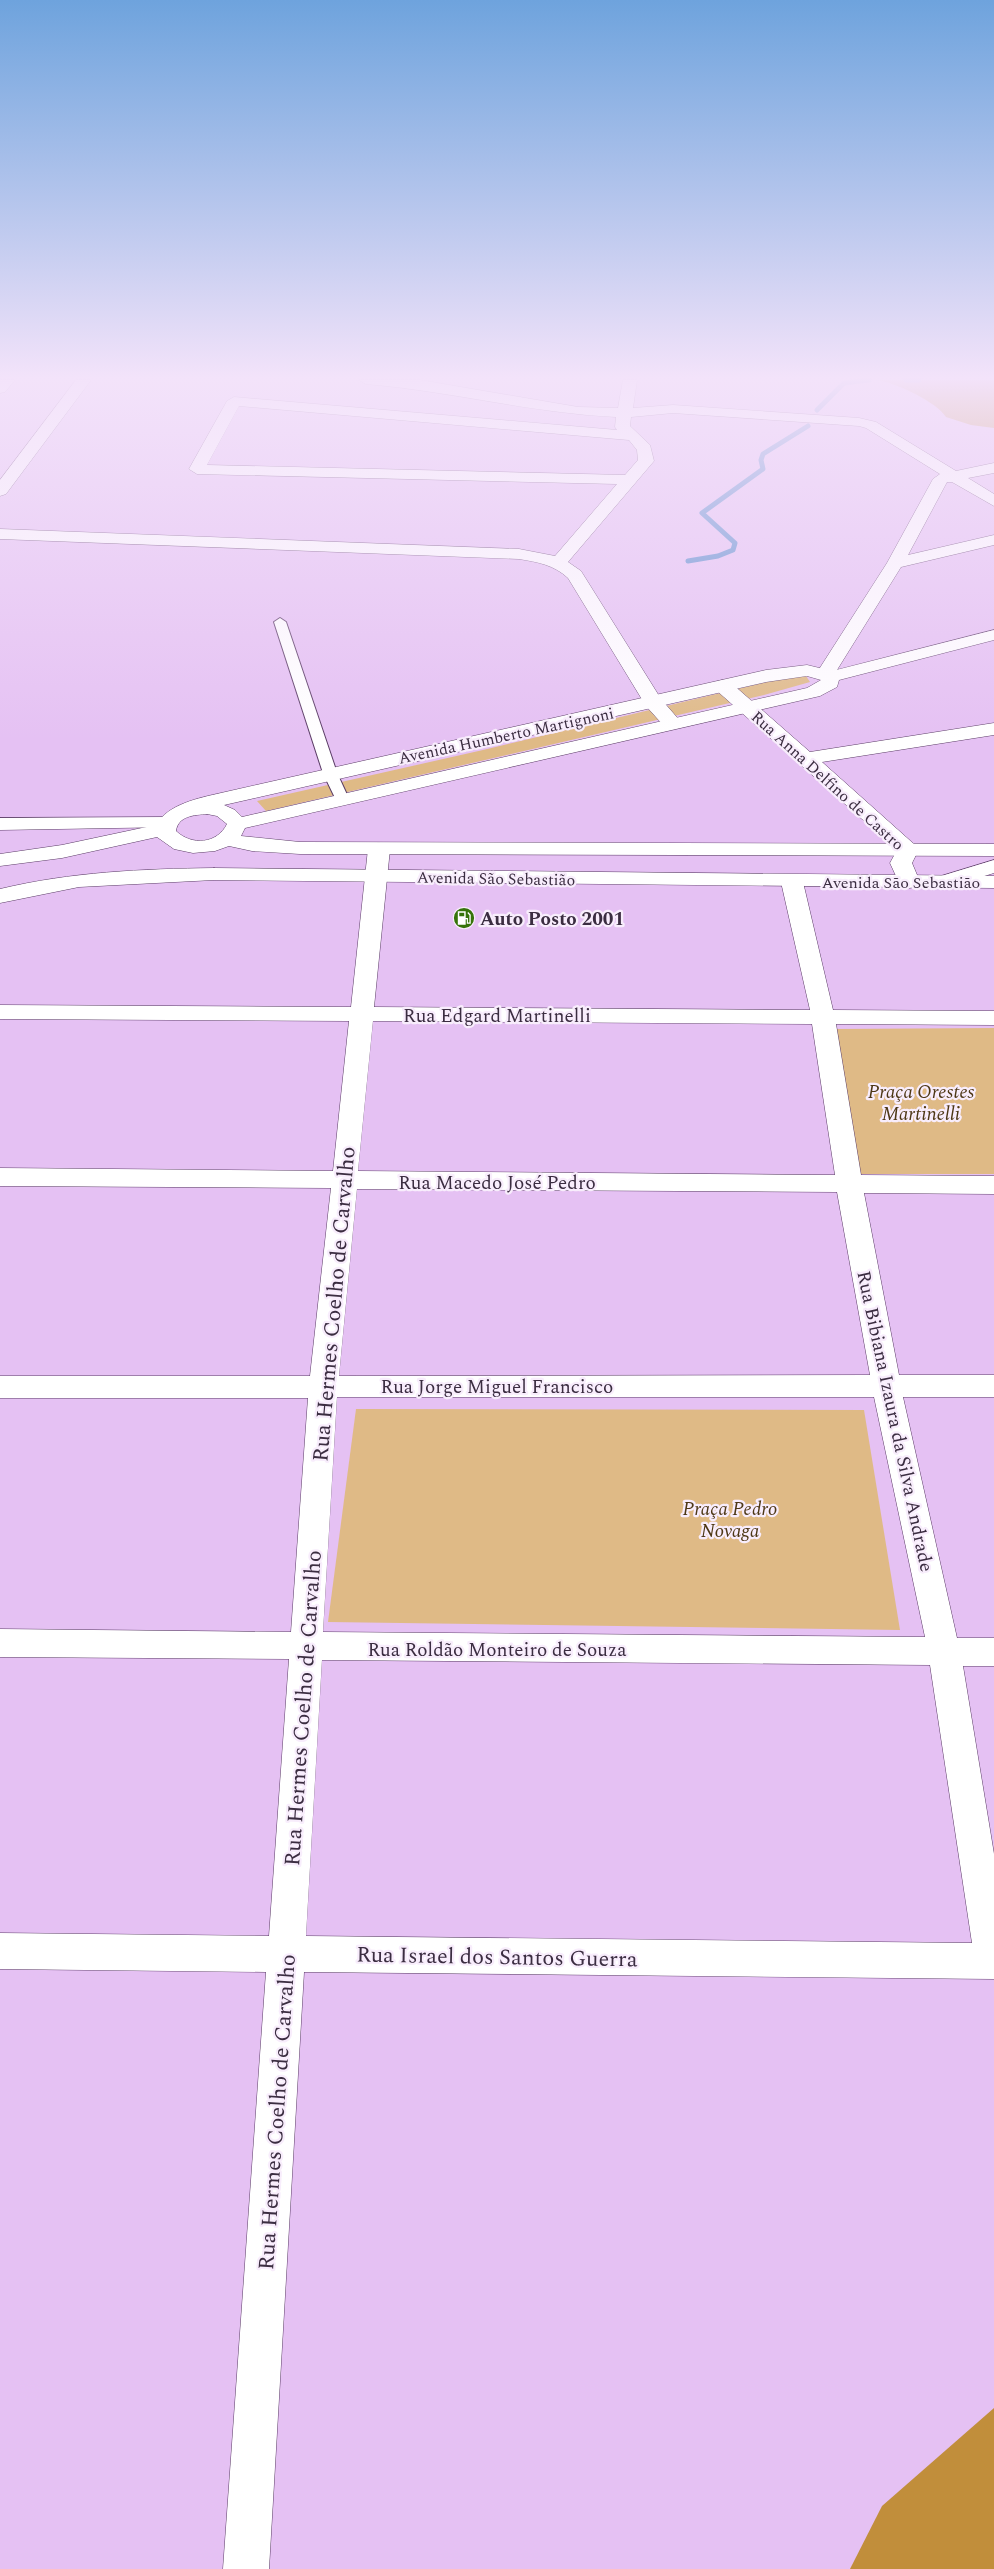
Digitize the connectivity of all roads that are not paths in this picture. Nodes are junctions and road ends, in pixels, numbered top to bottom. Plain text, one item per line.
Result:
1 (611, 500) edge
2 (930, 500) edge
3 (0, 534) edge
4 (994, 540) edge
5 (558, 563) junction
6 (895, 563) junction
7 (280, 622) dead end
8 (994, 635) edge
9 (828, 676) junction
10 (723, 686) junction
11 (653, 702) junction
12 (746, 706) junction
13 (671, 722) junction
14 (994, 729) edge
15 (806, 759) junction
16 (330, 772) junction
17 (342, 799) junction
18 (172, 821) junction
19 (0, 824) edge
20 (231, 832) junction
21 (127, 839) junction
22 (188, 846) junction
23 (486, 849) junction
24 (908, 849) junction
25 (994, 850) edge
26 (0, 860) edge
27 (378, 862) junction
28 (994, 866) edge
29 (487, 878) junction
30 (100, 879) junction
31 (792, 882) junction
32 (909, 882) junction
33 (946, 882) junction
34 (994, 882) edge
35 (0, 896) edge
36 (0, 1012) edge
37 (362, 1014) junction
38 (824, 1017) junction
39 (994, 1018) edge
40 (0, 1177) edge
41 (344, 1181) junction
42 (848, 1184) junction
43 (994, 1184) edge
44 (886, 1384) junction
45 (994, 1386) edge
46 (0, 1387) edge
47 (323, 1387) junction
48 (0, 1644) edge
49 (306, 1647) junction
50 (944, 1652) junction
51 (994, 1652) edge
52 (0, 1950) edge
53 (287, 1954) junction
54 (994, 1961) edge
55 (246, 2569) edge

1 - 5 street
2 - 6 street
3 - 5 street
4 - 6 street
5 - 11 street
6 - 9 street
7 - 16 lane
8 - 9 street, Avenida Humberto Martignoni
9 - 10 street, Avenida Humberto Martignoni
9 - 12 street, Avenida Humberto Martignoni
10 - 11 street, Avenida Humberto Martignoni
10 - 12 street, Rua Anna Delfino de Castro
11 - 13 street
11 - 16 street, Avenida Humberto Martignoni
12 - 13 street, Avenida Humberto Martignoni
12 - 15 street, Rua Anna Delfino de Castro
13 - 17 street, Avenida Humberto Martignoni
14 - 15 street
15 - 24 street, Rua Anna Delfino de Castro
16 - 17 lane
16 - 18 street, Avenida Humberto Martignoni
17 - 20 street, Avenida Humberto Martignoni
18 - 19 street
18 - 20 street
18 - 21 street
18 - 22 street
20 - 22 street, Avenida Humberto Martignoni
20 - 27 street, Avenida São Sebastião
21 - 26 street
21 - 30 street
22 - 30 street, Avenida Humberto Martignoni
23 - 24 street, Avenida São Sebastião
23 - 27 street, Avenida São Sebastião
23 - 29 street
24 - 25 street, Avenida São Sebastião
24 - 32 street, Rua Anna Delfino de Castro
27 - 29 street, Avenida São Sebastião
27 - 30 street, Avenida São Sebastião
27 - 37 street, Rua Hermes Coelho de Carvalho
28 - 33 street
29 - 31 street, Avenida São Sebastião
30 - 35 street, Avenida São Sebastião
31 - 32 street, Avenida São Sebastião
31 - 38 street, Rua Bibiana Izaura da Silva Andrade
32 - 33 street, Avenida São Sebastião
33 - 34 street, Avenida São Sebastião
36 - 37 street, Rua Edgard Martinelli
37 - 38 street, Rua Edgard Martinelli
37 - 41 street, Rua Hermes Coelho de Carvalho
38 - 39 street, Rua Edgard Martinelli
38 - 42 street, Rua Bibiana Izaura da Silva Andrade
40 - 41 street, Rua Macedo José Pedro
41 - 42 street, Rua Macedo José Pedro
41 - 47 street, Rua Hermes Coelho de Carvalho
42 - 43 street, Rua Macedo José Pedro
42 - 44 street, Rua Bibiana Izaura da Silva Andrade
44 - 45 street, Rua Jorge Miguel Francisco
44 - 47 street, Rua Jorge Miguel Francisco
44 - 50 street, Rua Bibiana Izaura da Silva Andrade
46 - 47 street, Rua Jorge Miguel Francisco
47 - 49 street, Rua Hermes Coelho de Carvalho
48 - 49 street, Rua Roldão Monteiro de Souza
49 - 50 street, Rua Roldão Monteiro de Souza
49 - 53 street, Rua Hermes Coelho de Carvalho
50 - 51 street, Rua Roldão Monteiro de Souza
50 - 54 street, Rua Bibiana Izaura da Silva Andrade
52 - 53 street, Rua Israel dos Santos Guerra
53 - 54 street, Rua Israel dos Santos Guerra
53 - 55 street, Rua Hermes Coelho de Carvalho

